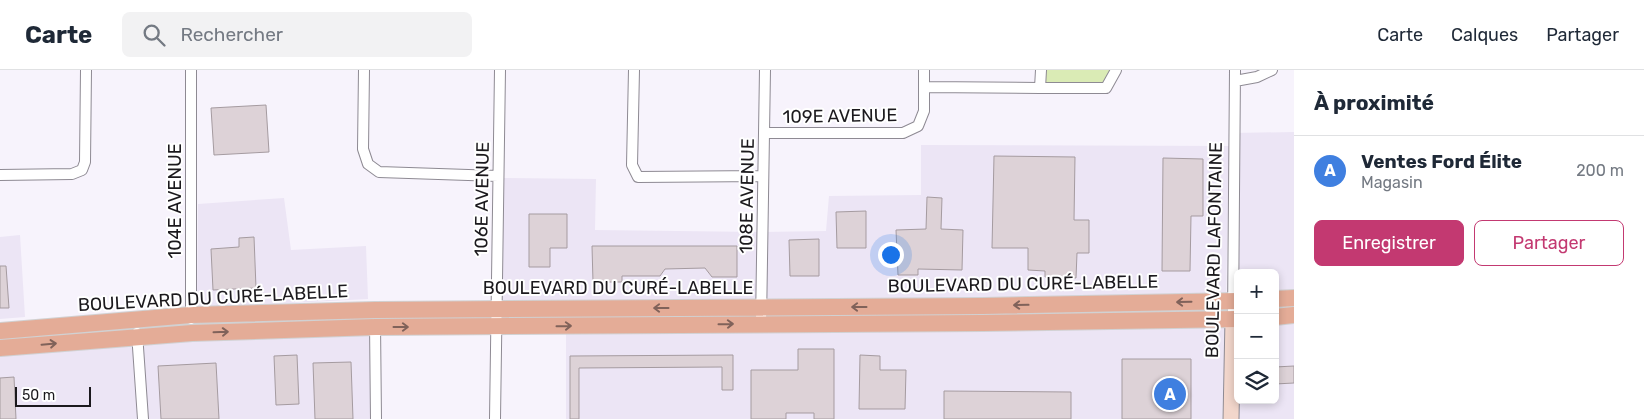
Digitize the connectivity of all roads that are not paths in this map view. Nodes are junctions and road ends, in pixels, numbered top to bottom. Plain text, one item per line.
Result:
1 (86, 70) edge
2 (192, 70) edge
3 (364, 70) edge
4 (500, 70) edge
5 (634, 70) edge
6 (764, 70) edge
7 (924, 70) edge
8 (1041, 70) edge
9 (1116, 70) edge
10 (1272, 70) edge
11 (1235, 75) edge
12 (924, 87) junction
13 (1040, 88) junction
14 (764, 132) junction
15 (0, 175) edge
16 (498, 176) junction
17 (763, 176) junction
18 (1235, 269) edge
19 (1294, 298) edge
20 (1279, 299) edge
21 (1234, 301) edge
22 (982, 306) junction
23 (497, 309) junction
24 (376, 310) junction
25 (191, 315) junction
26 (762, 315) junction
27 (1294, 316) edge
28 (1279, 317) edge
29 (137, 319) junction
30 (1234, 319) edge
31 (982, 323) junction
32 (496, 326) junction
33 (376, 327) junction
34 (0, 331) edge
35 (192, 333) junction
36 (138, 336) junction
37 (1234, 344) edge
38 (0, 348) edge
39 (143, 419) edge
40 (376, 419) edge
41 (495, 419) edge
42 (1231, 419) edge

1 - 15 street
2 - 25 street, 104E AVENUE
3 - 16 street
4 - 16 street, 106E AVENUE
5 - 17 street
6 - 14 street, 108E AVENUE
7 - 12 street, 109E AVENUE
8 - 13 street
9 - 13 street
10 - 11 street, BOULEVARD LAFONTAINE
11 - 18 street, BOULEVARD LAFONTAINE
12 - 13 street
12 - 14 street, 109E AVENUE
14 - 17 street, 108E AVENUE
16 - 23 street, 106E AVENUE
17 - 26 street, 108E AVENUE
19 - 20 main road
21 -> 22 main road, BOULEVARD DU CURÉ-LABELLE
22 -> 26 main road, BOULEVARD DU CURÉ-LABELLE
22 - 31 main road
23 - 24 main road, BOULEVARD DU CURÉ-LABELLE
26 -> 23 main road, BOULEVARD DU CURÉ-LABELLE
23 - 32 street, 106E AVENUE
24 - 25 main road, BOULEVARD DU CURÉ-LABELLE
24 - 33 street
25 - 29 main road, BOULEVARD DU CURÉ-LABELLE
25 - 35 street, 104E AVENUE
26 - 31 main road, BOULEVARD DU CURÉ-LABELLE
32 -> 26 main road, BOULEVARD DU CURÉ-LABELLE
27 - 28 main road
29 - 34 main road, BOULEVARD DU CURÉ-LABELLE
29 - 36 street
30 - 31 main road, BOULEVARD DU CURÉ-LABELLE
33 -> 32 main road, BOULEVARD DU CURÉ-LABELLE
32 - 41 street, 106E AVENUE
35 -> 33 main road, BOULEVARD DU CURÉ-LABELLE
33 - 40 street
35 - 36 main road, BOULEVARD DU CURÉ-LABELLE
38 -> 36 main road, BOULEVARD DU CURÉ-LABELLE
36 - 39 street
37 - 42 street, BOULEVARD LAFONTAINE

